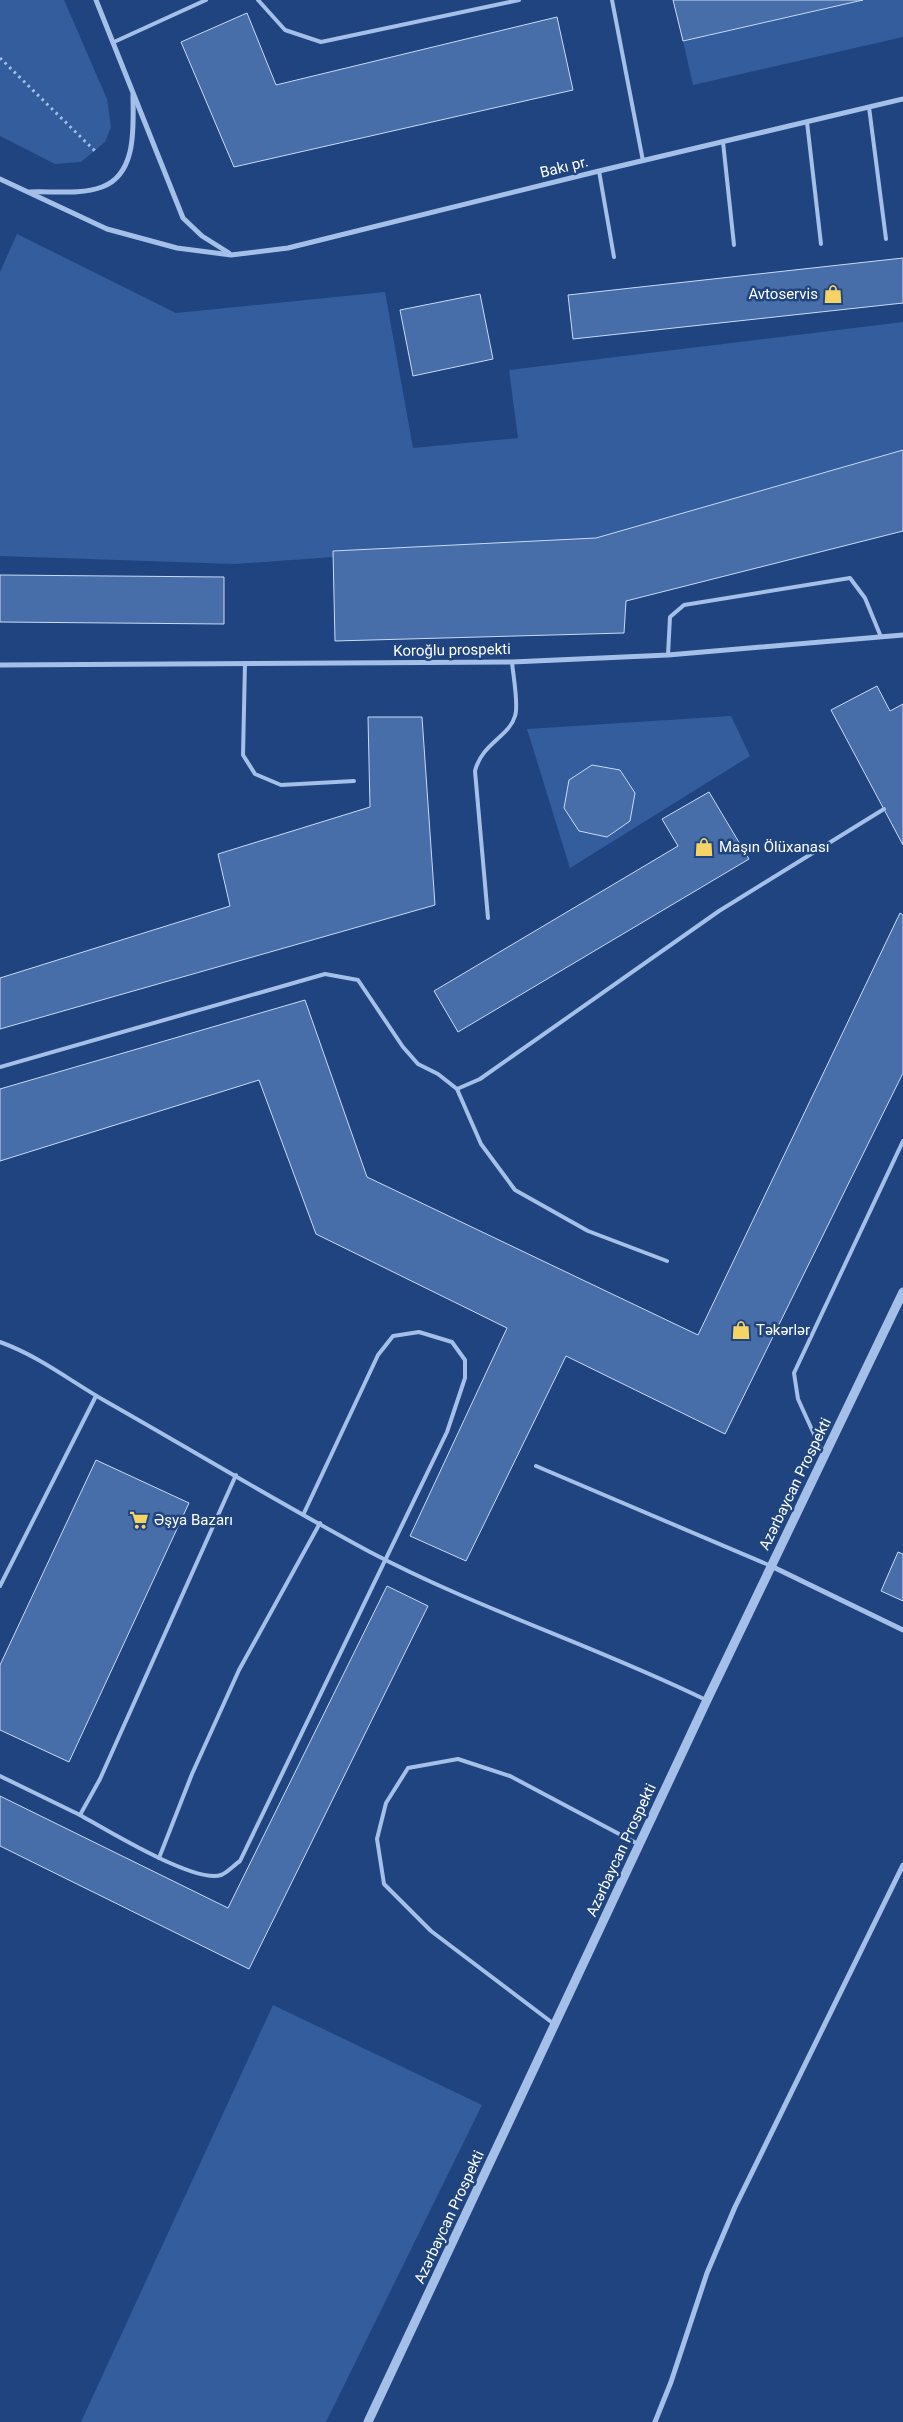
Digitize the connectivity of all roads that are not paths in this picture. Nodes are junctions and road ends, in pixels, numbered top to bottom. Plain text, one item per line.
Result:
1 (96, 0) edge
2 (206, 0) edge
3 (258, 0) edge
4 (519, 0) edge
5 (612, 0) edge
6 (114, 42) junction
7 (132, 91) junction
8 (903, 99) edge
9 (869, 107) junction
10 (807, 122) junction
11 (723, 142) junction
12 (643, 162) junction
13 (600, 171) junction
14 (0, 178) edge
15 (27, 192) junction
16 (886, 239) dead end
17 (821, 244) dead end
18 (734, 245) dead end
19 (231, 255) junction
20 (614, 257) dead end
21 (903, 635) edge
22 (881, 637) junction
23 (668, 655) junction
24 (245, 662) junction
25 (512, 662) junction
26 (0, 665) edge
27 (354, 781) dead end
28 (884, 810) dead end
29 (488, 918) dead end
30 (0, 1067) edge
31 (457, 1089) junction
32 (903, 1141) edge
33 (667, 1261) dead end
34 (903, 1292) edge
35 (0, 1342) edge
36 (96, 1396) junction
37 (824, 1455) junction
38 (536, 1466) dead end
39 (236, 1475) junction
40 (304, 1513) junction
41 (320, 1523) junction
42 (386, 1559) junction
43 (771, 1566) junction
44 (0, 1586) edge
45 (903, 1630) edge
46 (707, 1700) junction
47 (0, 1776) edge
48 (80, 1815) junction
49 (639, 1844) junction
50 (159, 1858) junction
51 (903, 1865) edge
52 (554, 2024) junction
53 (368, 2422) edge
54 (655, 2422) edge

1 - 6 street
2 - 6 lane
3 - 4 lane
5 - 12 lane
6 - 7 street
7 - 15 street
7 - 19 street
8 - 9 street, Bakı pr.
9 - 10 street, Bakı pr.
9 - 16 lane
10 - 11 street, Bakı pr.
10 - 17 lane
11 - 12 street, Bakı pr.
11 - 18 lane
12 - 13 street, Bakı pr.
13 - 19 street, Bakı pr.
13 - 20 lane
14 - 15 street, Bakı pr.
15 - 19 street, Bakı pr.
21 - 22 street, Koroğlu prospekti
22 - 23 street, Koroğlu prospekti
22 - 23 lane
23 - 25 street, Koroğlu prospekti
24 - 25 street, Koroğlu prospekti
24 - 26 street, Koroğlu prospekti
24 - 27 lane
25 - 29 lane
28 - 31 lane
30 - 31 lane
31 - 33 lane
32 - 37 lane
34 - 37 street, Azərbaycan Prospekti
35 - 36 lane
36 - 39 lane
36 - 44 lane
37 - 43 street, Azərbaycan Prospekti
38 - 43 lane
39 - 40 lane
39 - 48 lane
40 - 41 lane
40 - 42 lane
41 - 42 lane
41 - 50 lane
42 - 46 lane
42 - 50 lane
43 - 45 street
43 - 46 street, Azərbaycan Prospekti
46 - 49 street, Azərbaycan Prospekti
47 - 48 lane
48 - 50 lane
49 - 52 street, Azərbaycan Prospekti
49 - 52 lane
51 - 54 street
52 - 53 street, Azərbaycan Prospekti

